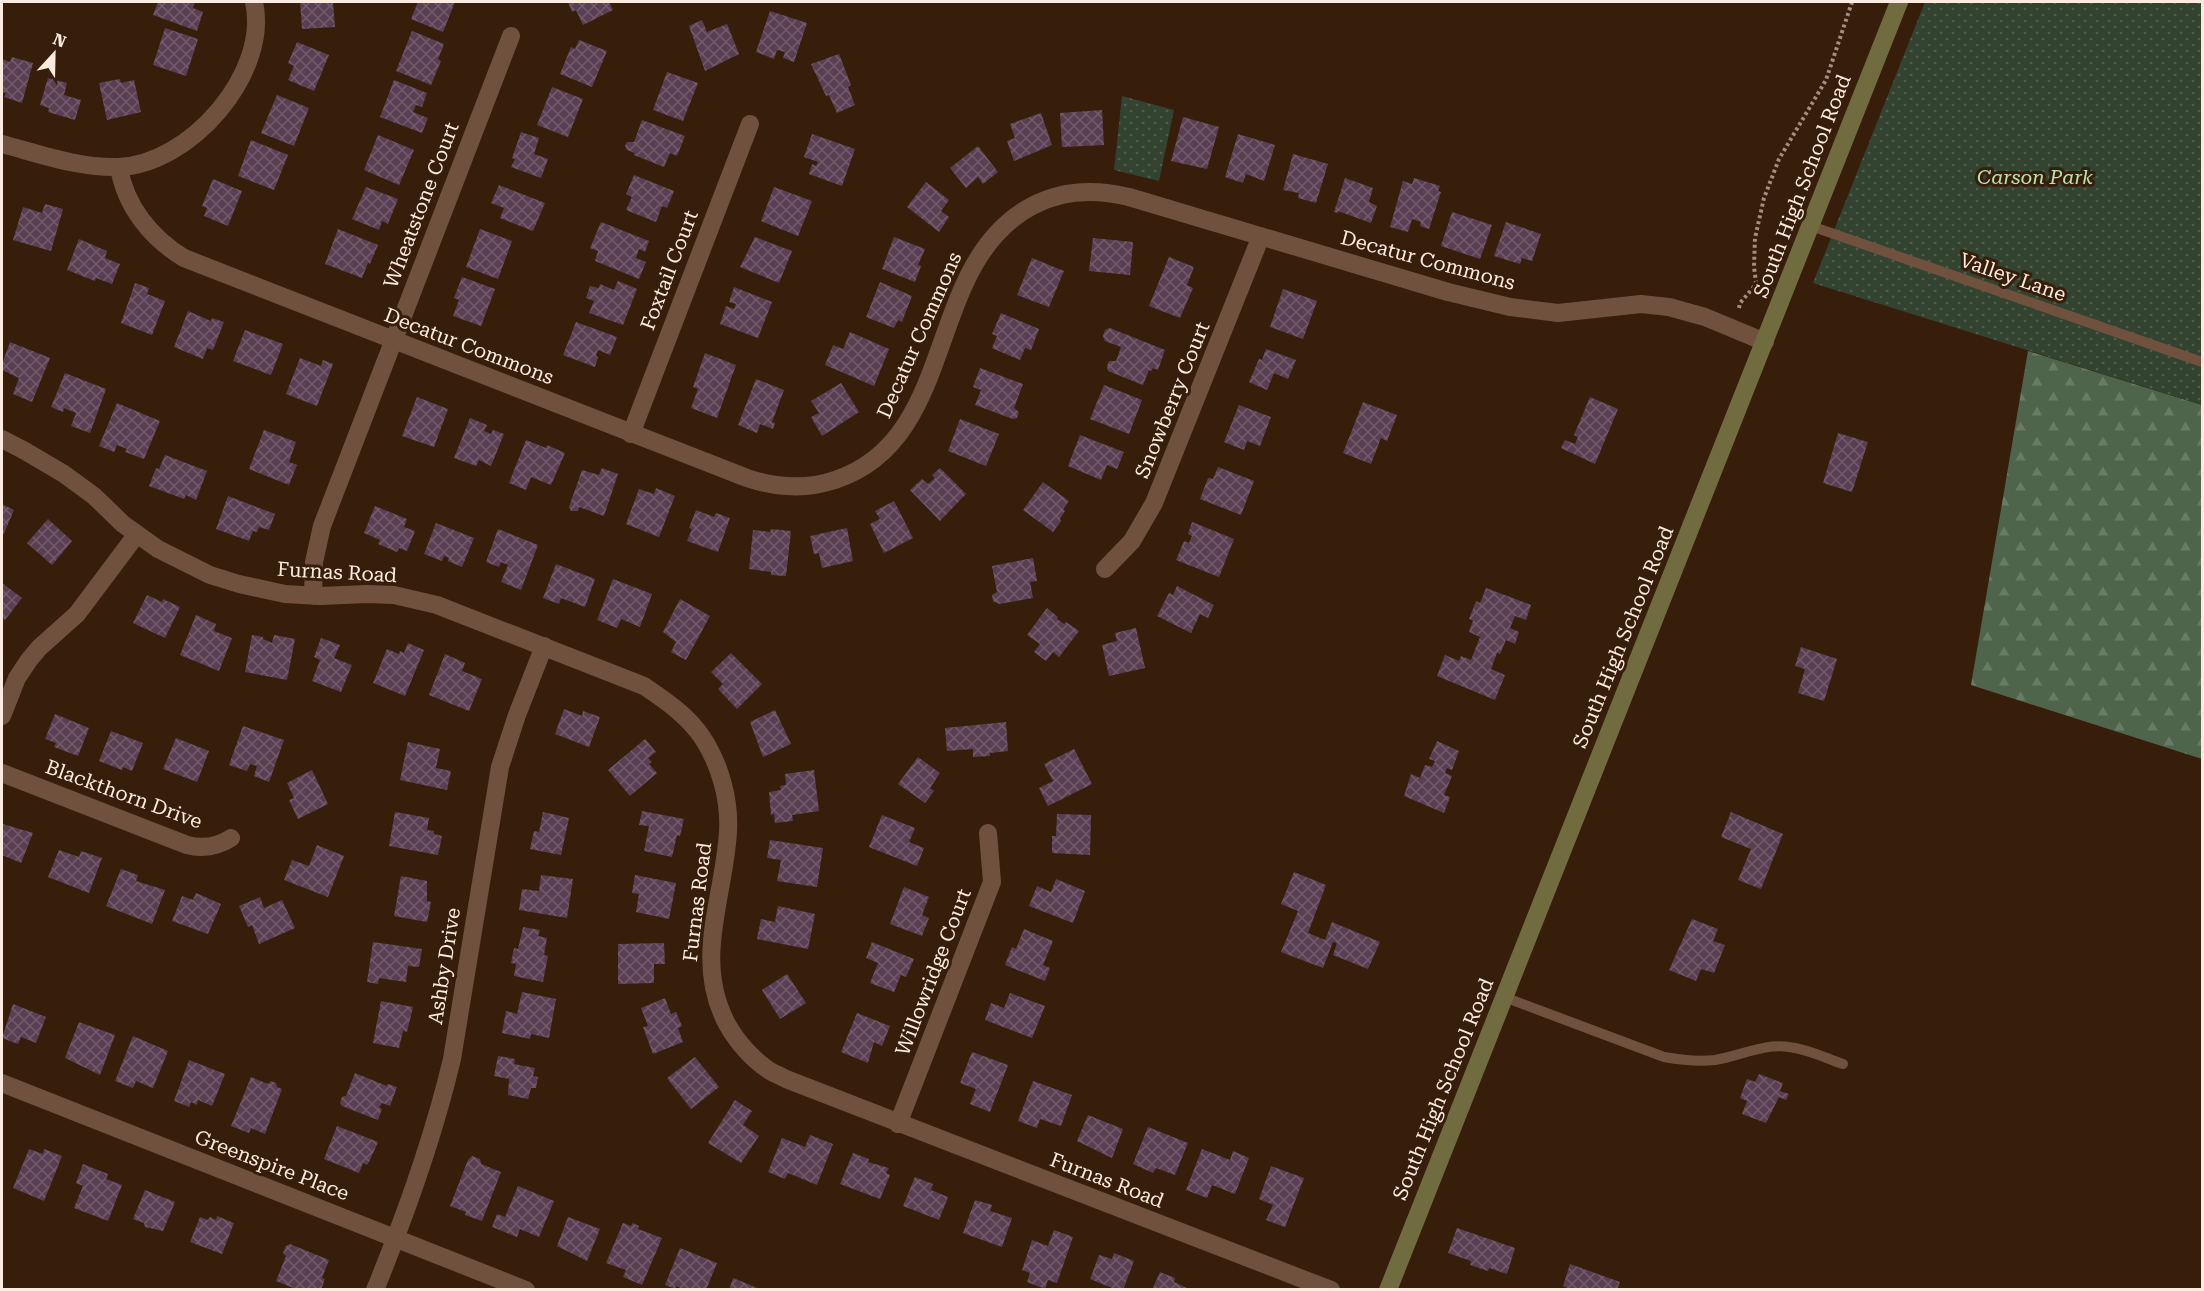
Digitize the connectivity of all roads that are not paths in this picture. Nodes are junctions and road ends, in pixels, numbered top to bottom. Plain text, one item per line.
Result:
1 (254, 2) edge
2 (1899, 2) edge
3 (511, 36) dead end
4 (750, 124) dead end
5 (2, 144) edge
6 (119, 167) junction
7 (1811, 226) junction
8 (1261, 236) junction
9 (393, 342) junction
10 (1765, 342) junction
11 (2202, 362) edge
12 (631, 434) junction
13 (2, 439) edge
14 (137, 534) junction
15 (1105, 569) dead end
16 (313, 596) junction
17 (544, 646) junction
18 (2, 717) edge
19 (2, 773) edge
20 (988, 833) dead end
21 (231, 838) dead end
22 (1504, 997) junction
23 (1843, 1065) dead end
24 (2, 1083) edge
25 (898, 1124) junction
26 (396, 1237) junction
27 (375, 1290) edge
28 (526, 1290) edge
29 (1331, 1290) edge
30 (1388, 1290) edge

1 - 6 street
2 - 7 main road, South High School Road
3 - 9 street, Wheatstone Court
4 - 12 street, Foxtail Court
5 - 6 street
6 - 9 street, Decatur Commons
7 - 10 main road, South High School Road
7 - 11 lane, Valley Lane
8 - 10 street, Decatur Commons
8 - 12 street, Decatur Commons
8 - 15 street, Snowberry Court
9 - 12 street, Decatur Commons
9 - 16 street, Wheatstone Court
10 - 22 main road, South High School Road
13 - 14 street, Furnas Road
14 - 16 street, Furnas Road
14 - 18 street
16 - 17 street, Furnas Road
17 - 25 street, Furnas Road
17 - 26 street, Ashby Drive
19 - 21 street, Blackthorn Drive
20 - 25 street, Willowridge Court
22 - 23 lane
22 - 30 main road, South High School Road
24 - 26 street, Greenspire Place
25 - 29 street, Furnas Road
26 - 27 street, Ashby Drive
26 - 28 street, Greenspire Place

